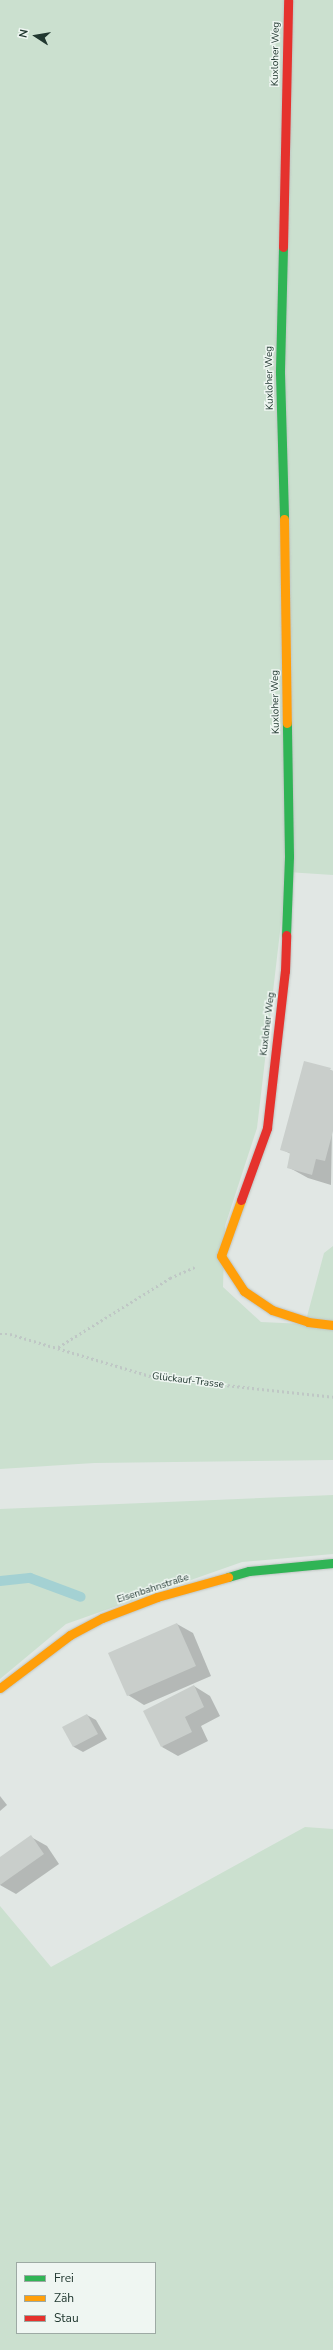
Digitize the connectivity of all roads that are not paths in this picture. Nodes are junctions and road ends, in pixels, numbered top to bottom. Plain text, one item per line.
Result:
1 (288, 0) edge
2 (333, 1325) edge
3 (333, 1563) edge
4 (0, 1688) edge

1 - 2 street, Kuxloher Weg
3 - 4 street, Eisenbahnstraße

